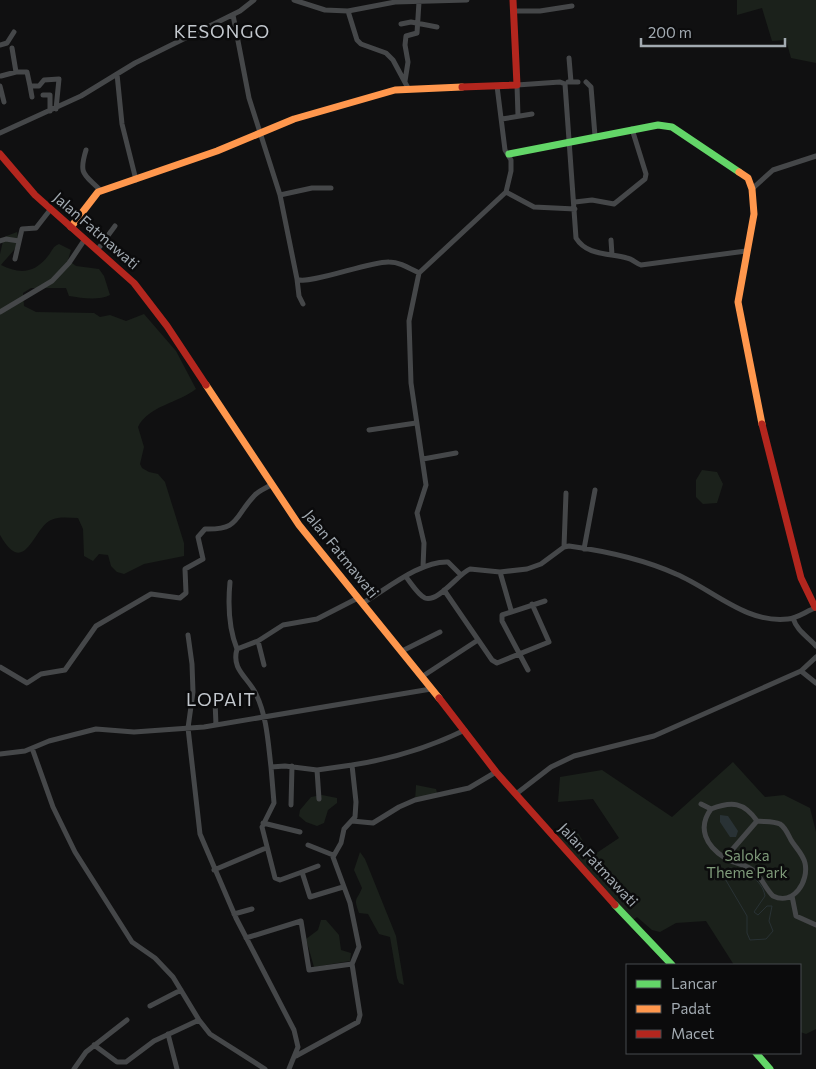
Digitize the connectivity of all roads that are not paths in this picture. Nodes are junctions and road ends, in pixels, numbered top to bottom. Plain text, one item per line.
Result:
1 (254, 0) edge
2 (294, 0) edge
3 (468, 0) edge
4 (513, 0) edge
5 (416, 1) edge
6 (437, 1) edge
7 (572, 6) dead end
8 (348, 11) junction
9 (514, 11) junction
10 (233, 15) junction
11 (418, 23) junction
12 (401, 24) dead end
13 (437, 27) dead end
14 (14, 32) dead end
15 (0, 45) edge
16 (12, 48) dead end
17 (569, 58) dead end
18 (16, 72) junction
19 (117, 74) junction
20 (0, 76) edge
21 (571, 82) junction
22 (578, 82) dead end
23 (586, 82) dead end
24 (563, 83) junction
25 (406, 84) junction
26 (517, 85) junction
27 (0, 86) edge
28 (30, 86) junction
29 (497, 86) junction
30 (43, 95) dead end
31 (32, 97) dead end
32 (4, 102) dead end
33 (53, 110) junction
34 (532, 114) dead end
35 (518, 116) junction
36 (502, 119) junction
37 (632, 129) junction
38 (0, 133) edge
39 (258, 133) junction
40 (596, 136) junction
41 (569, 143) junction
42 (86, 150) dead end
43 (0, 154) edge
44 (509, 154) junction
45 (816, 156) edge
46 (136, 180) junction
47 (331, 188) dead end
48 (752, 189) junction
49 (101, 191) junction
50 (506, 192) junction
51 (280, 195) junction
52 (574, 202) junction
53 (575, 209) junction
54 (50, 210) junction
55 (115, 226) dead end
56 (71, 227) junction
57 (86, 239) junction
58 (611, 240) dead end
59 (0, 241) edge
60 (19, 241) junction
61 (98, 249) junction
62 (746, 250) junction
63 (612, 255) junction
64 (15, 259) dead end
65 (419, 272) junction
66 (297, 279) junction
67 (303, 304) dead end
68 (0, 312) edge
69 (416, 423) junction
70 (369, 430) dead end
71 (456, 454) dead end
72 (422, 459) junction
73 (271, 485) junction
74 (595, 490) dead end
75 (566, 493) dead end
76 (564, 547) junction
77 (584, 549) junction
78 (423, 567) junction
79 (500, 572) junction
80 (461, 575) junction
81 (406, 577) junction
82 (230, 582) dead end
83 (444, 590) junction
84 (360, 600) junction
85 (545, 600) dead end
86 (532, 604) junction
87 (816, 608) edge
88 (511, 610) junction
89 (793, 618) junction
90 (440, 632) dead end
91 (188, 635) dead end
92 (478, 640) junction
93 (258, 641) junction
94 (816, 646) edge
95 (237, 649) junction
96 (401, 652) junction
97 (520, 654) junction
98 (816, 657) edge
99 (264, 666) dead end
100 (0, 667) edge
101 (528, 670) dead end
102 (801, 671) junction
103 (422, 676) junction
104 (816, 683) edge
105 (431, 689) junction
106 (214, 701) dead end
107 (265, 717) junction
108 (216, 725) junction
109 (188, 728) junction
110 (465, 730) junction
111 (32, 748) junction
112 (0, 754) edge
113 (352, 765) junction
114 (292, 766) junction
115 (272, 767) junction
116 (317, 770) junction
117 (496, 772) junction
118 (516, 794) junction
119 (318, 799) dead end
120 (702, 804) dead end
121 (291, 805) dead end
122 (711, 809) junction
123 (352, 821) junction
124 (756, 821) junction
125 (263, 823) junction
126 (300, 832) dead end
127 (308, 845) dead end
128 (266, 848) junction
129 (333, 855) junction
130 (725, 858) junction
131 (318, 866) dead end
132 (214, 870) junction
133 (302, 872) junction
134 (343, 887) junction
135 (792, 896) junction
136 (310, 897) junction
137 (312, 904) dead end
138 (252, 909) dead end
139 (234, 914) junction
140 (816, 925) edge
141 (246, 938) junction
142 (352, 964) junction
143 (671, 964) edge
144 (181, 990) junction
145 (150, 1006) dead end
146 (127, 1020) dead end
147 (199, 1020) junction
148 (168, 1034) junction
149 (94, 1045) junction
150 (757, 1054) edge
151 (296, 1056) junction
152 (74, 1069) edge
153 (177, 1069) edge
154 (265, 1069) edge
155 (289, 1069) edge
156 (770, 1069) edge

1 - 10 street
2 - 8 street
3 - 6 street
4 - 9 main road
5 - 6 street
5 - 8 street
5 - 11 street
7 - 9 street
8 - 25 street
9 - 26 main road
10 - 19 street
10 - 39 street
11 - 12 street
11 - 13 street
11 - 25 street
14 - 15 street
16 - 18 street
17 - 21 street
18 - 20 street
18 - 28 street
19 - 33 street
19 - 46 street
21 - 22 street
21 - 24 street
23 - 40 street
24 - 26 street
24 - 41 street
25 - 29 main road
25 - 39 main road
26 - 29 main road
26 - 35 street
27 - 32 street
28 - 31 street
28 - 33 street
29 - 36 street
30 - 33 street
33 - 38 street
34 - 35 street
35 - 36 street
36 - 44 street
37 - 40 main road
37 - 48 main road
37 - 52 street
39 - 46 main road
39 - 51 street
40 - 41 main road
41 - 44 main road
41 - 52 street
42 - 49 street
43 - 54 main road, Jalan Fatmawati
44 - 50 street
45 - 48 street
46 - 49 main road
47 - 51 street
48 - 62 main road
49 - 56 main road
50 - 53 street
50 - 65 street
51 - 66 street
52 - 53 street
53 - 63 street
54 - 56 main road, Jalan Fatmawati
54 - 60 street
55 - 61 street
56 - 57 main road, Jalan Fatmawati
57 - 61 main road, Jalan Fatmawati
57 - 68 street
58 - 63 street
59 - 60 street
60 - 64 street
61 - 73 main road, Jalan Fatmawati
62 - 63 street
62 - 87 main road
65 - 66 street
65 - 69 street
66 - 67 street
69 - 70 street
69 - 72 street
71 - 72 street
72 - 78 street
73 - 84 main road, Jalan Fatmawati
73 - 100 street
74 - 77 street
75 - 76 street
76 - 77 street
76 - 79 street
77 - 89 street
78 - 80 street
78 - 81 street
79 - 80 street
79 - 88 street
80 - 83 street
81 - 83 street
81 - 84 street
82 - 95 street
83 - 92 street
84 - 93 street
84 - 96 main road, Jalan Fatmawati
85 - 86 street
86 - 88 street
86 - 97 street
87 - 89 street
88 - 97 street
89 - 94 street
90 - 96 street
91 - 109 street
92 - 97 street
92 - 103 street
93 - 95 street
93 - 99 street
95 - 107 street
96 - 103 main road, Jalan Fatmawati
97 - 101 street
98 - 102 street
102 - 104 street
102 - 118 street
103 - 105 main road, Jalan Fatmawati
105 - 107 street
105 - 110 main road, Jalan Fatmawati
106 - 108 street
107 - 108 street
107 - 115 street
108 - 109 street
109 - 111 street
109 - 132 street
110 - 113 street
110 - 117 main road, Jalan Fatmawati
111 - 112 street
111 - 144 street
113 - 116 street
113 - 123 street
114 - 115 street
114 - 116 street
114 - 121 street
115 - 125 street
116 - 119 street
117 - 118 main road, Jalan Fatmawati
117 - 123 street
118 - 143 main road, Jalan Fatmawati
120 - 122 street
122 - 124 street
122 - 130 street
123 - 129 street
124 - 130 street
124 - 135 street
125 - 126 street
125 - 128 street
127 - 129 street
128 - 132 street
128 - 133 street
129 - 134 street
130 - 135 street
131 - 133 street
132 - 139 street
133 - 136 street
134 - 136 street
134 - 142 street
135 - 140 street
136 - 137 street
138 - 139 street
139 - 141 street
141 - 142 street
141 - 151 street
142 - 151 street
144 - 145 street
144 - 147 street
146 - 149 street
147 - 148 street
147 - 154 street
148 - 149 street
148 - 153 street
149 - 152 street
150 - 156 main road
151 - 155 street

